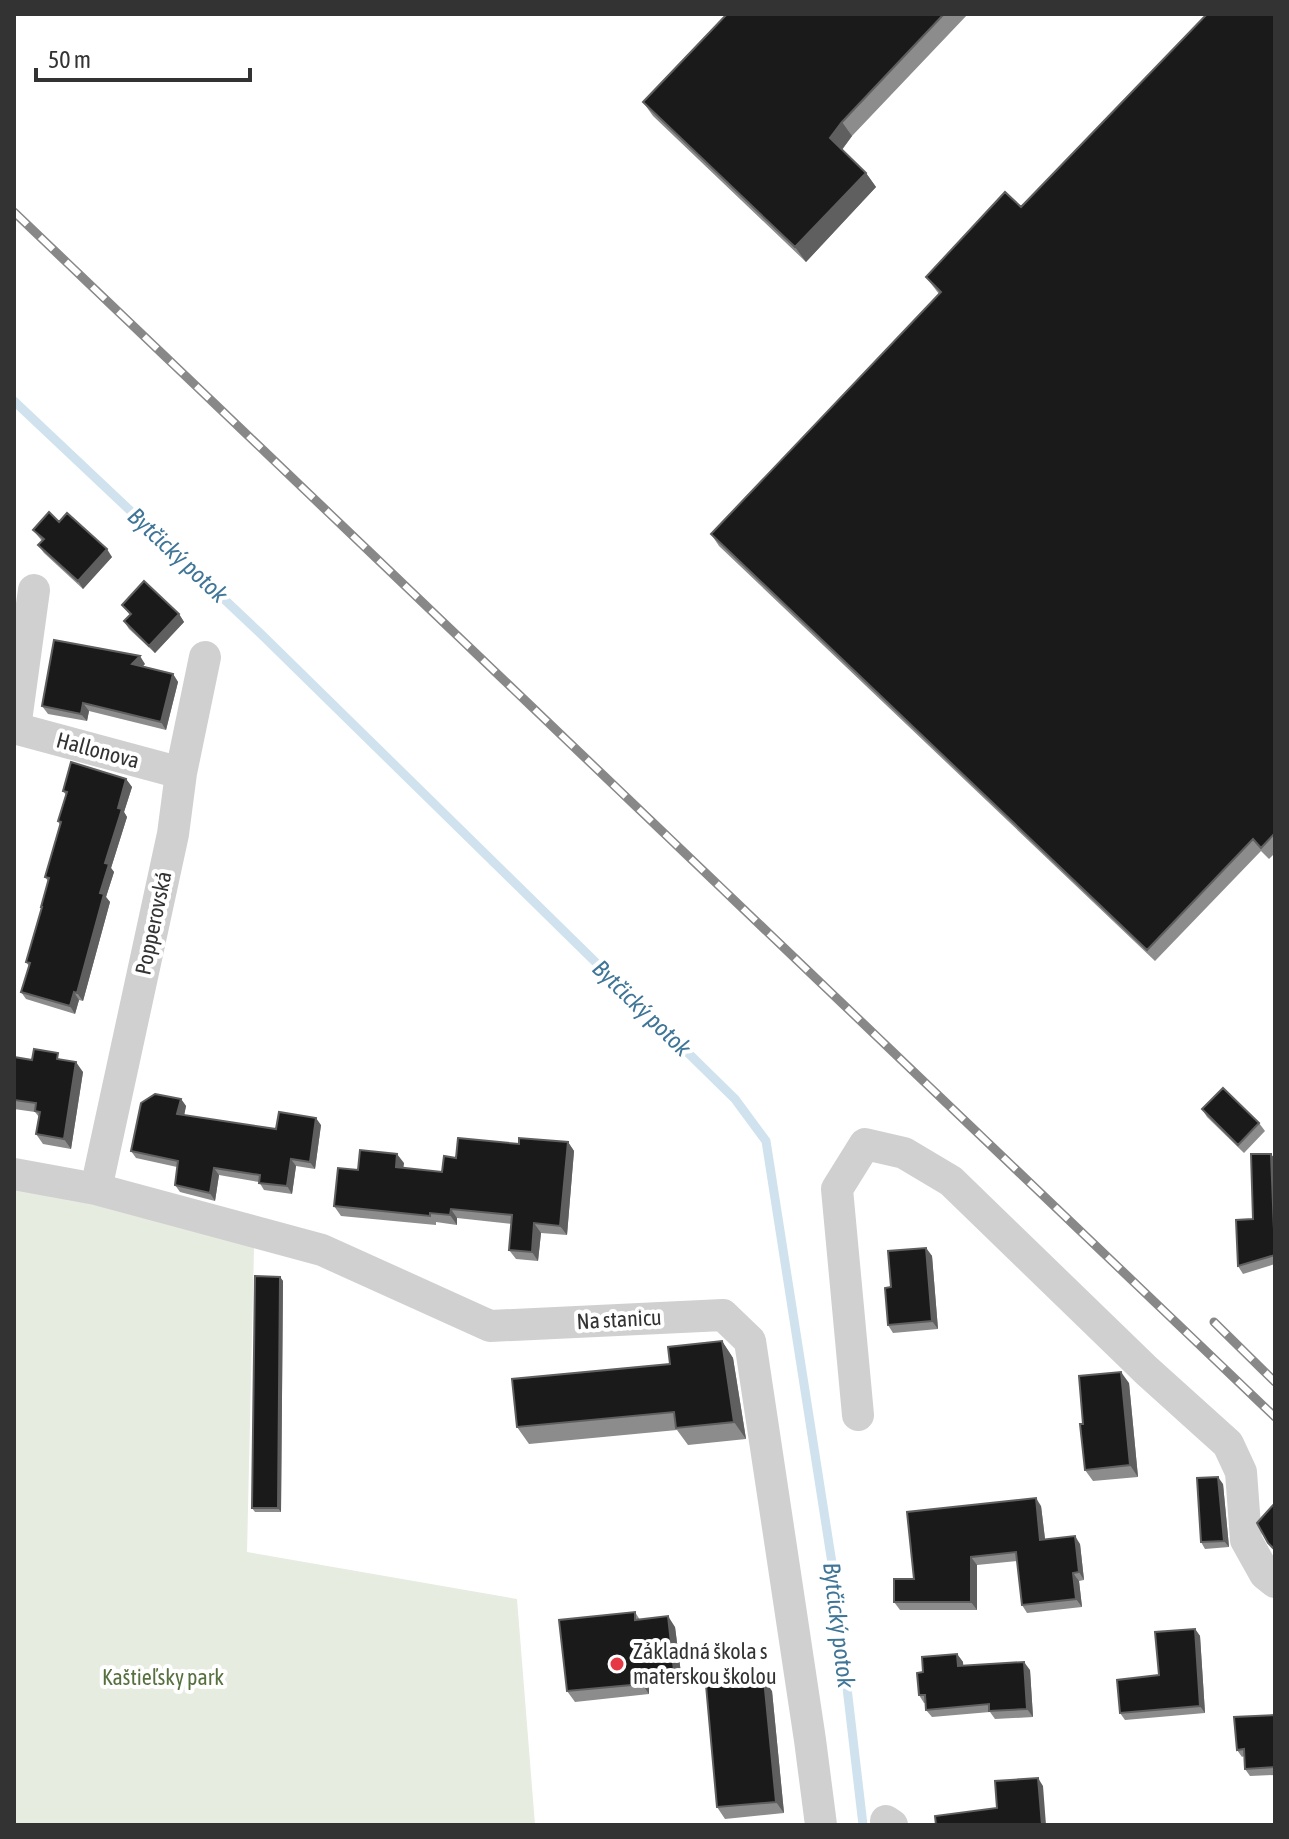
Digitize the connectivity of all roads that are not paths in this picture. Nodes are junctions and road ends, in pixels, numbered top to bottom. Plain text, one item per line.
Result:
1 (34, 590) dead end
2 (205, 657) dead end
3 (14, 728) edge
4 (181, 773) junction
5 (14, 1174) edge
6 (96, 1189) junction
7 (858, 1415) dead end
8 (1275, 1582) edge
9 (821, 1825) edge

1 - 3 street, Hallonova
2 - 4 street, Popperovská
3 - 4 street, Hallonova
4 - 6 street, Popperovská
5 - 6 street, Na stanicu
6 - 9 street, Na stanicu
7 - 8 street

